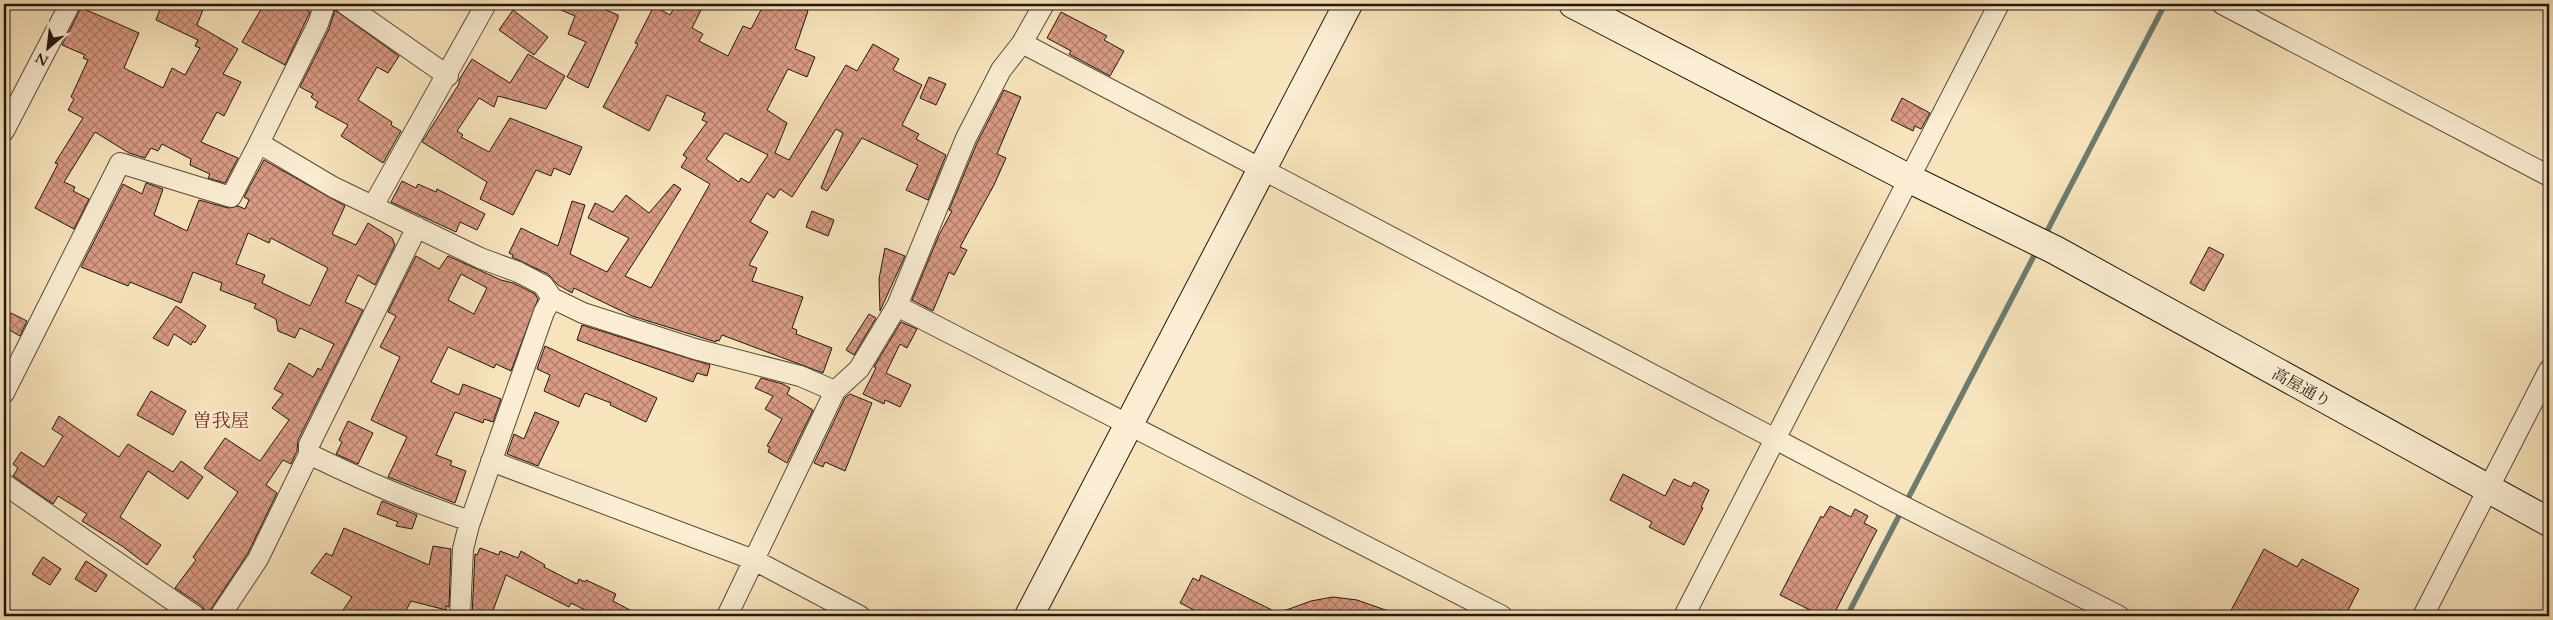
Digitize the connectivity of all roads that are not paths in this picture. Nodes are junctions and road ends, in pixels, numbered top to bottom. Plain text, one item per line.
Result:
1 (70, 4) edge
2 (326, 4) edge
3 (345, 4) edge
4 (486, 4) edge
5 (1044, 4) edge
6 (1348, 4) edge
7 (1573, 4) edge
8 (1999, 4) edge
9 (2222, 4) edge
10 (1022, 43) junction
11 (448, 76) junction
12 (12, 94) edge
13 (4, 132) edge
14 (259, 143) junction
15 (1262, 171) junction
16 (2549, 176) edge
17 (1908, 178) junction
18 (372, 206) junction
19 (417, 227) junction
20 (552, 298) junction
21 (897, 306) junction
22 (2549, 370) edge
23 (835, 391) junction
24 (4, 393) edge
25 (1128, 426) junction
26 (1775, 437) junction
27 (309, 454) junction
28 (491, 461) junction
29 (4, 484) edge
30 (2489, 490) junction
31 (470, 521) junction
32 (2549, 522) edge
33 (754, 560) junction
34 (195, 616) edge
35 (220, 616) edge
36 (460, 616) edge
37 (727, 616) edge
38 (860, 616) edge
39 (1029, 616) edge
40 (1502, 616) edge
41 (1684, 616) edge
42 (2119, 616) edge
43 (2423, 616) edge

1 - 12 street
2 - 14 street
3 - 11 street
4 - 11 street
5 - 10 street
6 - 15 street
7 - 17 street, 高屋通り
8 - 17 street
9 - 16 street
10 - 15 street
10 - 21 street
11 - 18 street
12 - 13 street
14 - 18 street
14 - 24 street
15 - 25 street
15 - 26 street
17 - 26 street
17 - 30 street, 高屋通り
18 - 19 street
19 - 20 street
19 - 27 street
20 - 23 street
20 - 28 street
21 - 23 street
21 - 25 street
22 - 30 street
23 - 33 street
25 - 39 street
25 - 40 street
26 - 41 street
26 - 42 street
27 - 31 street
27 - 35 street
28 - 31 street
28 - 33 street
29 - 34 street
30 - 32 street, 高屋通り
30 - 43 street
31 - 36 street
33 - 37 street
33 - 38 street

